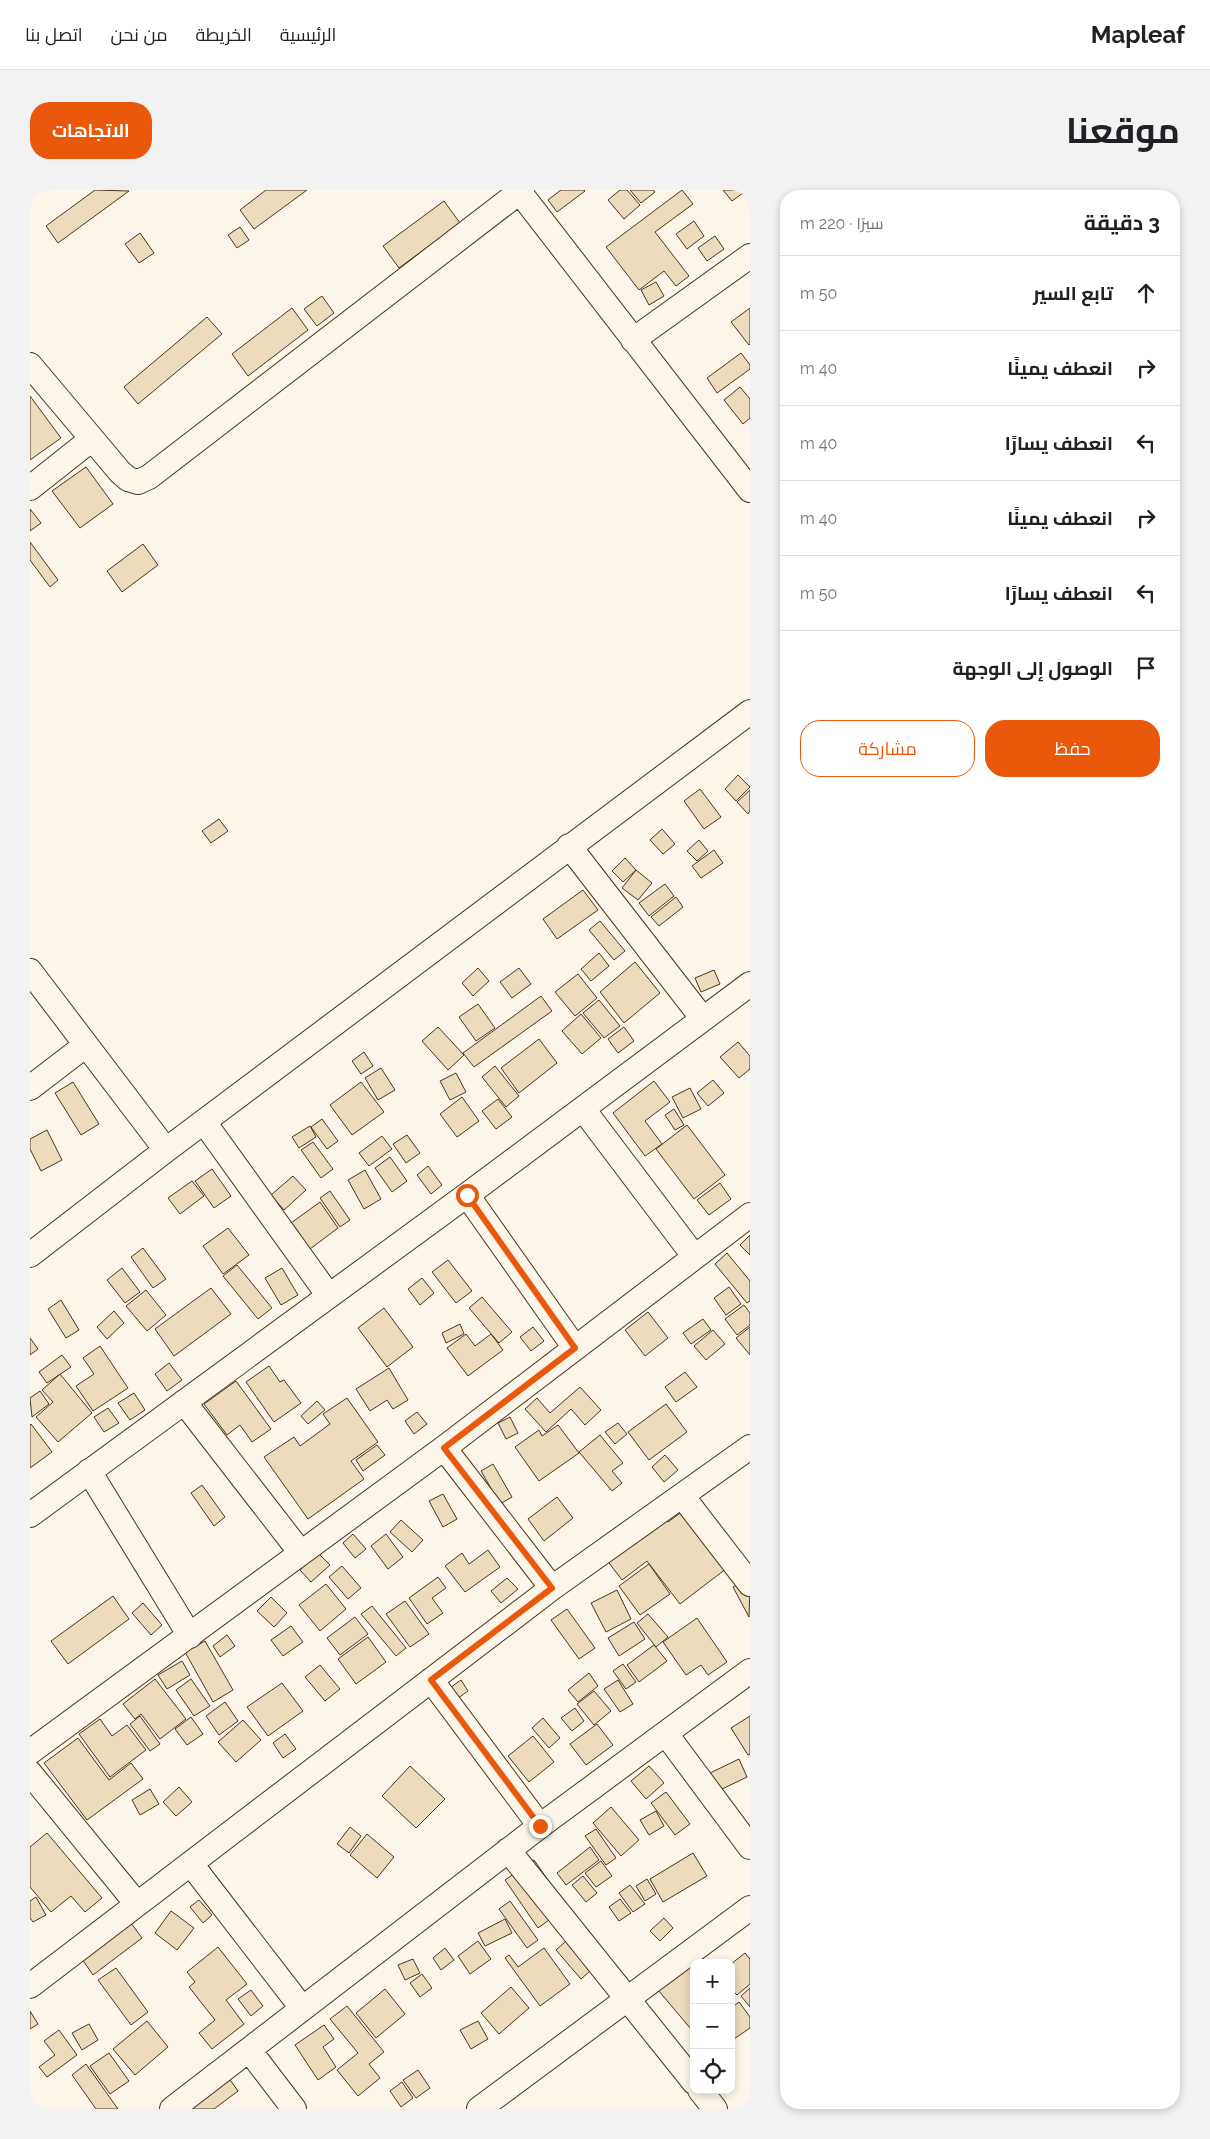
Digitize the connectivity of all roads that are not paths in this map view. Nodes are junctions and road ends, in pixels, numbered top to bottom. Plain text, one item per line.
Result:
1 (520, 191) edge
2 (750, 256) edge
3 (633, 340) junction
4 (30, 365) edge
5 (92, 439) junction
6 (749, 486) edge
7 (30, 488) edge
8 (750, 712) edge
9 (569, 846) junction
10 (30, 971) edge
11 (750, 984) edge
12 (703, 1019) junction
13 (86, 1045) junction
14 (30, 1088) edge
15 (583, 1109) junction
16 (204, 1122) junction
17 (166, 1150) junction
18 (467, 1195) junction
19 (750, 1215) edge
20 (30, 1255) edge
21 (694, 1256) junction
22 (329, 1296) junction
23 (575, 1348) junction
24 (184, 1402) junction
25 (750, 1447) edge
26 (444, 1448) junction
27 (89, 1471) junction
28 (683, 1497) junction
29 (30, 1515) edge
30 (301, 1553) junction
31 (750, 1584) edge
32 (552, 1588) junction
33 (190, 1636) junction
34 (750, 1671) edge
35 (431, 1680) junction
36 (666, 1734) junction
37 (30, 1752) edge
38 (30, 1773) edge
39 (540, 1826) junction
40 (750, 1847) edge
41 (508, 1850) junction
42 (191, 1864) junction
43 (137, 1904) junction
44 (750, 1908) edge
45 (30, 1986) edge
46 (628, 1999) junction
47 (302, 2008) junction
48 (249, 2050) junction
49 (690, 2077) edge
50 (703, 2094) edge
51 (172, 2109) edge
52 (294, 2109) edge
53 (479, 2109) edge
54 (715, 2109) edge

1 - 3 street
1 - 5 street
2 - 3 street
3 - 6 street
4 - 5 street
5 - 7 street
8 - 9 street
9 - 12 street
9 - 16 street
10 - 13 street
11 - 12 street
12 - 15 street
13 - 14 street
13 - 17 street
15 - 18 street
15 - 21 street
16 - 17 street
16 - 22 street
17 - 20 street
18 - 22 street
18 - 23 street
19 - 21 street
21 - 23 street
22 - 24 street
23 - 26 street
24 - 27 street
24 - 30 street
25 - 28 street
26 - 30 street
26 - 32 street
27 - 29 street
27 - 33 street
28 - 31 street
28 - 32 street
30 - 33 street
32 - 35 street
33 - 37 street
34 - 36 street
35 - 39 street
35 - 42 street
36 - 39 street
36 - 40 street
38 - 43 street
39 - 41 street
41 - 46 street
41 - 47 street
42 - 43 street
42 - 47 street
43 - 45 street
44 - 46 street
46 - 49 street
46 - 53 street
47 - 48 street
48 - 51 street
48 - 52 street
50 - 54 street

